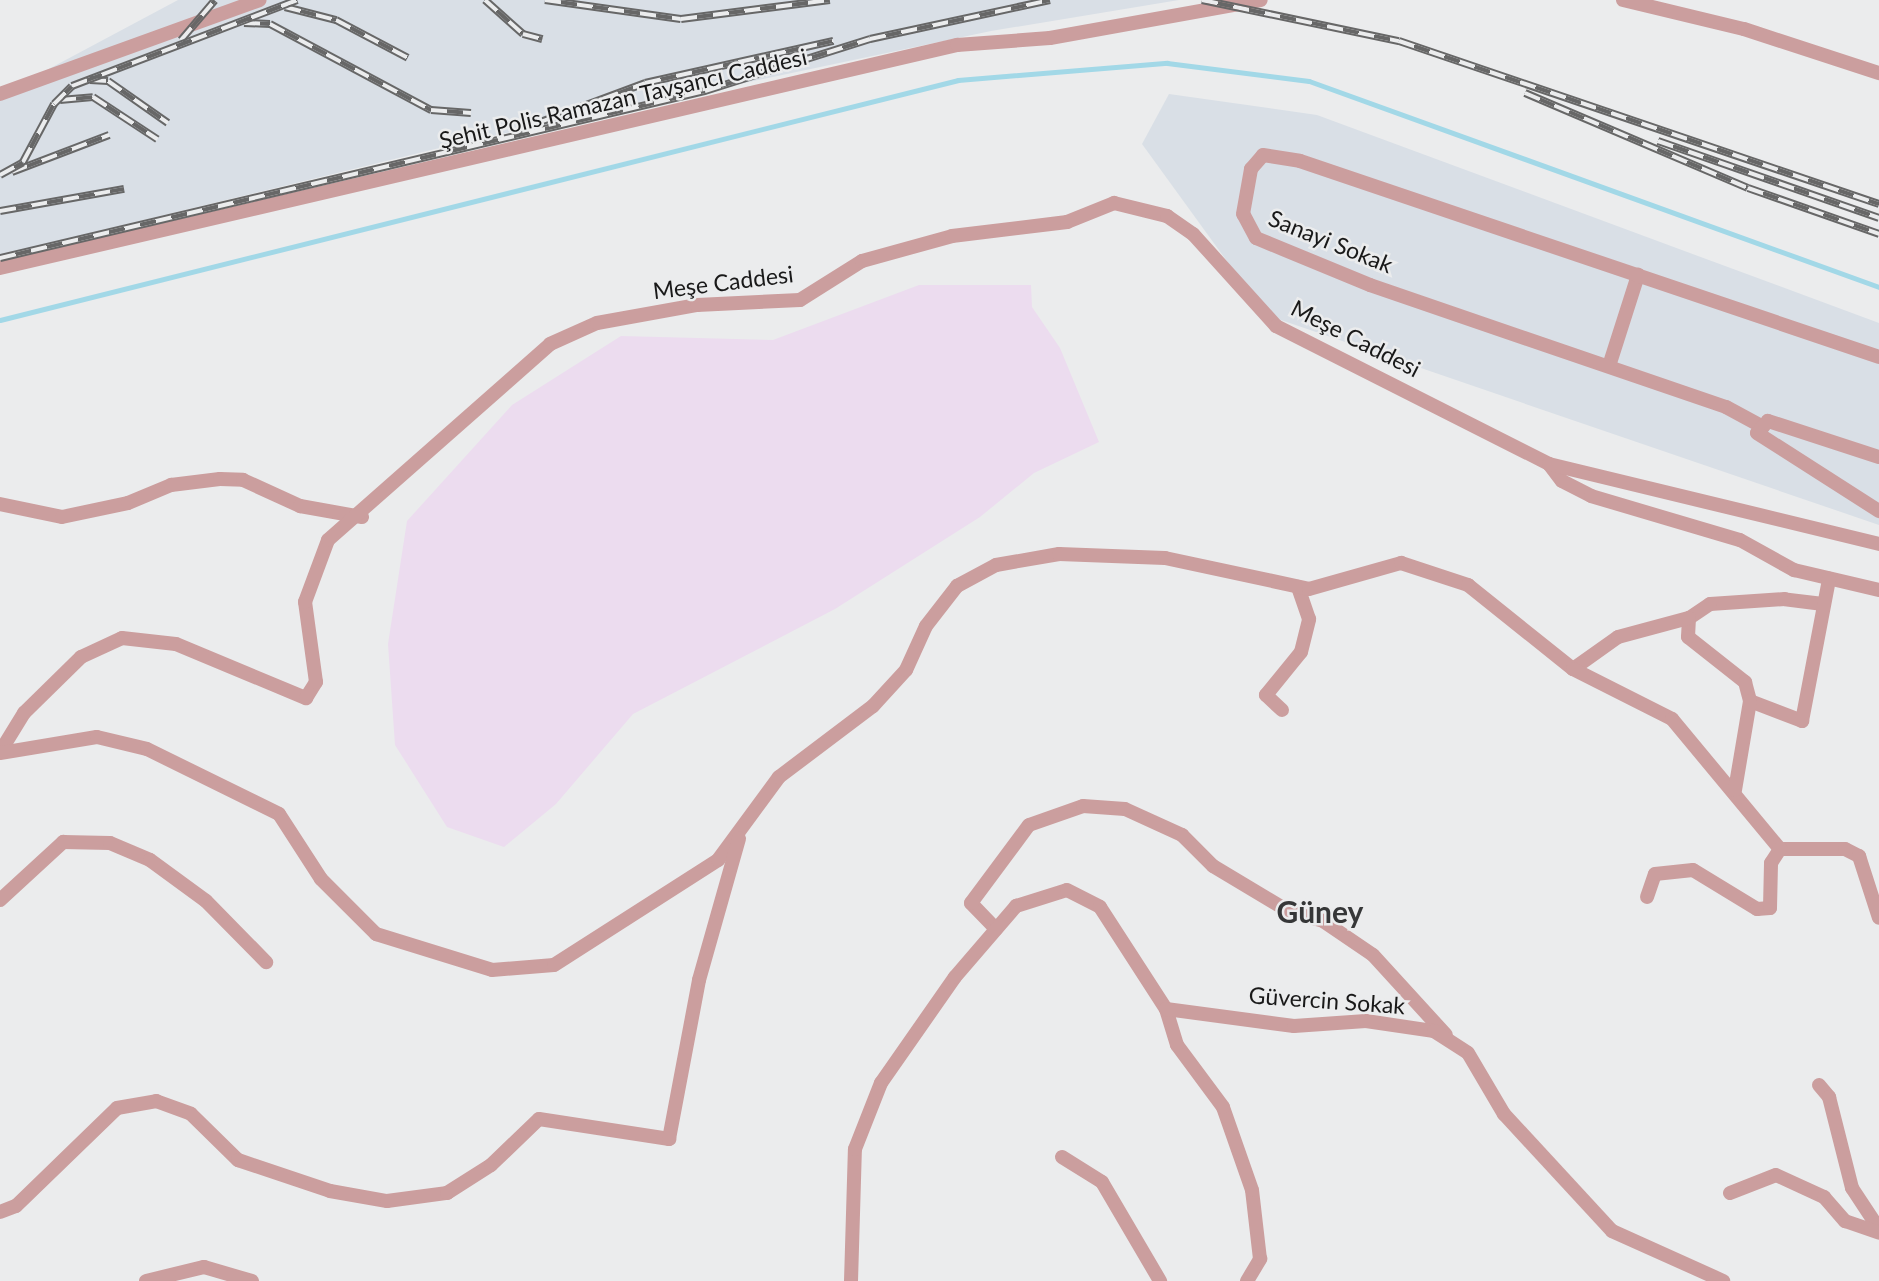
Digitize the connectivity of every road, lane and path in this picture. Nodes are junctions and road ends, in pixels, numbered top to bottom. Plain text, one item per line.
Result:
1 (260, 0) edge
2 (1261, 0) edge
3 (1623, 0) edge
4 (1879, 73) edge
5 (0, 94) edge
6 (0, 268) edge
7 (1638, 275) junction
8 (1879, 357) edge
9 (1609, 366) junction
10 (1763, 427) junction
11 (1879, 457) edge
12 (1549, 464) junction
13 (0, 504) edge
14 (1879, 511) edge
15 (362, 517) junction
16 (1879, 544) edge
17 (1829, 579) junction
18 (1298, 587) junction
19 (1879, 590) edge
20 (1823, 604) junction
21 (1689, 618) junction
22 (1573, 669) junction
23 (1750, 701) junction
24 (1282, 710) dead end
25 (0, 752) edge
26 (1735, 790) junction
27 (744, 825) junction
28 (1780, 849) junction
29 (1647, 897) dead end
30 (0, 900) edge
31 (1879, 918) edge
32 (996, 929) junction
33 (265, 962) dead end
34 (1166, 1009) junction
35 (1453, 1044) junction
36 (1819, 1085) dead end
37 (1062, 1157) dead end
38 (1730, 1193) dead end
39 (0, 1212) edge
40 (1879, 1231) edge
41 (146, 1281) edge
42 (252, 1281) edge
43 (850, 1281) edge
44 (1160, 1281) edge
45 (1247, 1281) edge
46 (1723, 1281) edge

1 - 5 street
2 - 6 street, Şehit Polis Ramazan Tavşancı Caddesi
3 - 4 street
7 - 8 street, Sanayi Sokak
7 - 9 street
7 - 9 street, Sanayi Sokak
9 - 10 street, Sanayi Sokak
10 - 11 street, Sanayi Sokak
10 - 14 street
12 - 15 street, Meşe Caddesi
12 - 16 street, Meşe Caddesi
12 - 17 street
13 - 15 street
15 - 25 street, Meşe Caddesi
17 - 19 street
17 - 20 street
18 - 22 street
18 - 24 street
18 - 27 street
20 - 21 street
20 - 23 street
21 - 22 street
21 - 23 street
22 - 26 street
23 - 26 street
25 - 27 street
26 - 28 street
27 - 39 street
28 - 29 street
28 - 31 street
30 - 33 street
32 - 34 street
32 - 35 street
32 - 43 street
34 - 35 street, Güvercin Sokak
34 - 45 street
35 - 46 street, Güvercin Sokak
36 - 40 street
37 - 44 street
38 - 40 street
41 - 42 street

